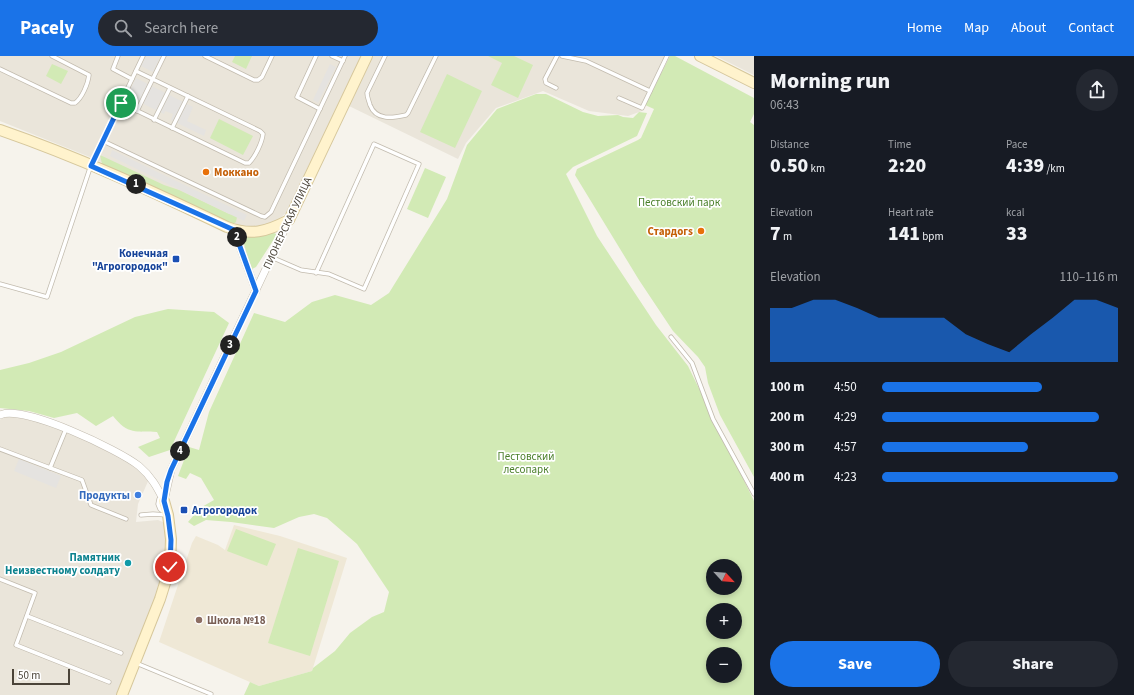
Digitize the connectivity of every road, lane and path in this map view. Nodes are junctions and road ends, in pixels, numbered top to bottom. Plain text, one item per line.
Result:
1 (52, 56) edge
2 (118, 56) edge
3 (143, 56) edge
4 (164, 56) edge
5 (205, 56) edge
6 (272, 56) edge
7 (316, 56) edge
8 (332, 56) edge
9 (345, 56) edge
10 (367, 56) edge
11 (385, 56) edge
12 (436, 56) edge
13 (556, 56) edge
14 (562, 56) edge
15 (661, 56) edge
16 (700, 56) edge
17 (667, 57) edge
18 (343, 61) junction
19 (0, 69) edge
20 (136, 71) junction
21 (132, 79) junction
22 (153, 79) junction
23 (754, 83) edge
24 (170, 88) junction
25 (556, 88) dead end
26 (650, 91) junction
27 (188, 96) junction
28 (619, 98) dead end
29 (121, 103) junction
30 (320, 110) junction
31 (137, 111) junction
32 (154, 120) junction
33 (172, 128) junction
34 (0, 130) edge
35 (103, 141) junction
36 (91, 166) junction
37 (289, 220) junction
38 (234, 230) junction
39 (271, 257) junction
40 (316, 273) junction
41 (0, 284) edge
42 (256, 291) junction
43 (671, 337) dead end
44 (1, 414) edge
45 (66, 429) junction
46 (0, 449) edge
47 (50, 468) junction
48 (754, 494) edge
49 (164, 501) junction
50 (142, 515) dead end
51 (168, 516) junction
52 (126, 519) dead end
53 (0, 579) edge
54 (27, 616) junction
55 (121, 653) dead end
56 (134, 663) junction
57 (109, 682) dead end
58 (210, 694) edge
59 (122, 695) edge

1 - 19 lane
2 - 21 lane
3 - 20 lane
4 - 22 lane
5 - 6 lane
7 - 30 lane
8 - 18 lane
9 - 18 lane
10 - 37 street, ПИОНЕРСКАЯ УЛИЦА
11 - 12 lane
13 - 25 lane
14 - 26 lane
15 - 17 lane
16 - 23 street
17 - 26 lane
18 - 30 lane
20 - 21 lane
20 - 22 lane
21 - 29 lane
22 - 24 lane
22 - 31 lane
24 - 27 lane
24 - 32 lane
26 - 28 lane
27 - 33 lane
27 - 33 lane
29 - 31 lane
29 - 35 lane
30 - 35 lane
31 - 32 lane
32 - 33 lane
34 - 36 street
35 - 36 lane
36 - 38 street
36 - 41 lane
37 - 38 street
37 - 39 street, ПИОНЕРСКАЯ УЛИЦА
38 - 42 street
39 - 40 lane
39 - 42 street, ПИОНЕРСКАЯ УЛИЦА
40 - 40 lane
42 - 49 street, ПИОНЕРСКАЯ УЛИЦА
43 - 48 lane
44 - 45 street
45 - 47 lane
45 - 49 street
46 - 47 lane
47 - 52 lane
49 - 51 street
50 - 51 lane
51 - 56 street
53 - 54 lane
54 - 55 lane
54 - 57 lane
56 - 58 lane
56 - 59 street

